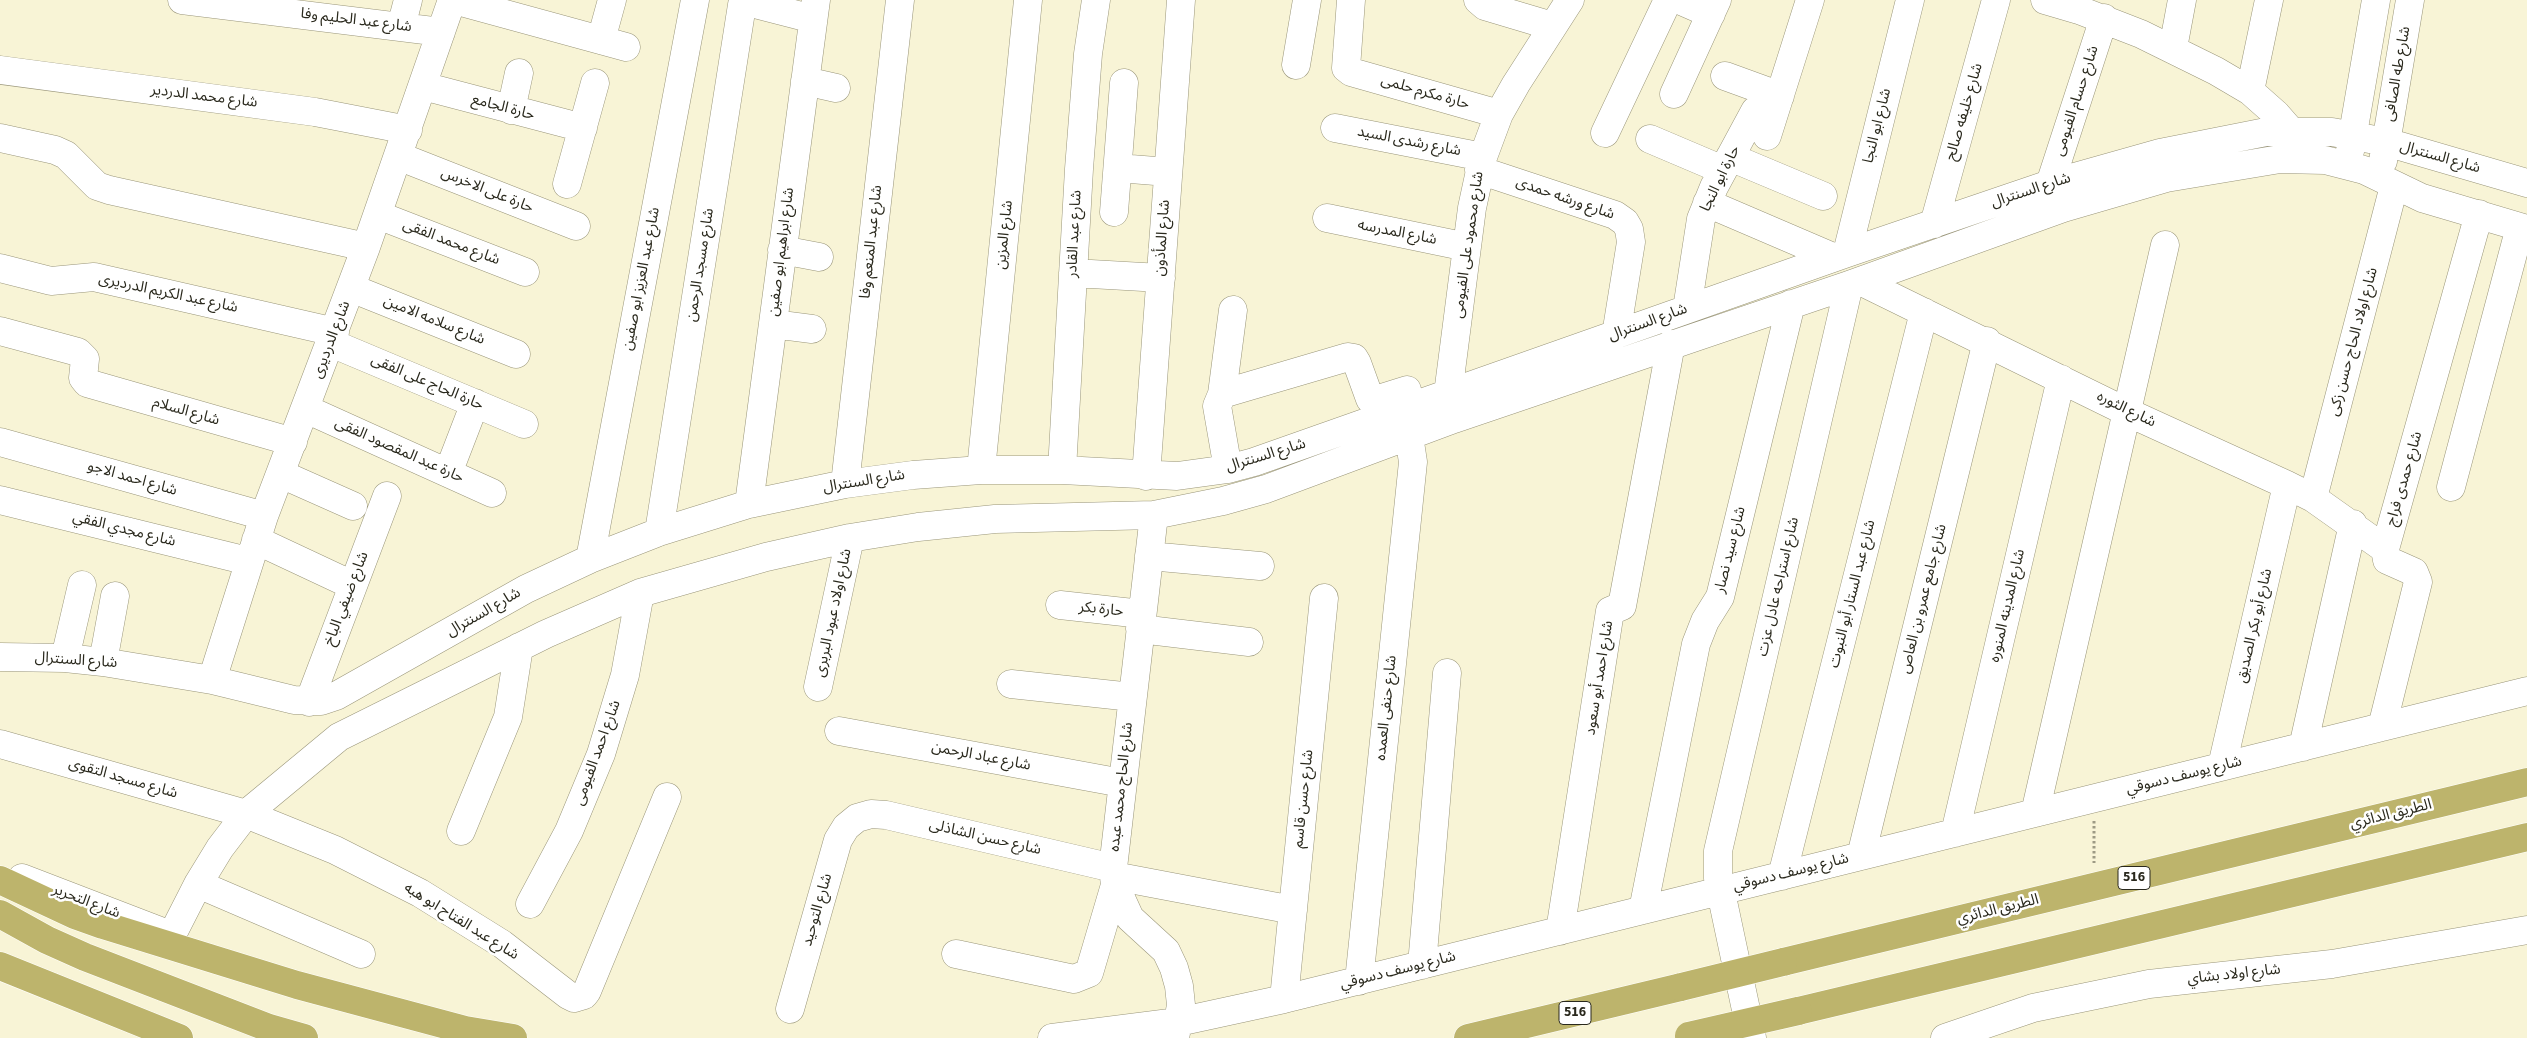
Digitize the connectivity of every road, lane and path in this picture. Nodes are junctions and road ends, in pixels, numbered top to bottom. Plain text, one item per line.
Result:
1 (182, 0) edge
2 (408, 0) edge
3 (453, 0) edge
4 (612, 0) edge
5 (695, 0) edge
6 (900, 0) edge
7 (1028, 0) edge
8 (1096, 0) edge
9 (1181, 0) edge
10 (1307, 0) edge
11 (1351, 0) edge
12 (1478, 0) edge
13 (1570, 0) edge
14 (1668, 0) edge
15 (1679, 0) edge
16 (1810, 0) edge
17 (1910, 0) edge
18 (1996, 0) edge
19 (2045, 0) edge
20 (2182, 0) edge
21 (2269, 0) edge
22 (2376, 0) edge
23 (2410, 0) edge
24 (275, 5) edge
25 (1714, 7) edge
26 (2088, 9) edge
27 (815, 10) edge
28 (1552, 26) junction
29 (401, 27) junction
30 (441, 32) junction
31 (2173, 48) junction
32 (1296, 65) dead end
33 (0, 70) edge
34 (519, 73) dead end
35 (1725, 76) dead end
36 (805, 81) junction
37 (595, 83) dead end
38 (1124, 83) dead end
39 (423, 86) junction
40 (836, 88) dead end
41 (2250, 91) junction
42 (1674, 94) dead end
43 (1780, 96) junction
44 (511, 110) junction
45 (1755, 111) dead end
46 (1499, 114) junction
47 (583, 128) junction
48 (1335, 128) dead end
49 (408, 130) junction
50 (2290, 130) junction
51 (1604, 133) dead end
52 (2353, 134) junction
53 (1767, 136) dead end
54 (0, 138) edge
55 (1650, 139) dead end
56 (2386, 142) junction
57 (398, 156) junction
58 (1481, 163) junction
59 (1727, 164) junction
60 (2348, 165) junction
61 (1118, 168) junction
62 (1168, 172) junction
63 (2387, 181) junction
64 (2527, 183) edge
65 (567, 184) dead end
66 (2050, 184) junction
67 (1823, 196) dead end
68 (1707, 202) junction
69 (1114, 212) dead end
70 (2479, 214) junction
71 (378, 215) junction
72 (1327, 218) dead end
73 (1934, 224) junction
74 (576, 226) dead end
75 (2524, 228) edge
76 (2164, 245) dead end
77 (366, 247) junction
78 (1467, 247) junction
79 (782, 250) junction
80 (1840, 255) junction
81 (820, 257) dead end
82 (0, 268) edge
83 (525, 272) dead end
84 (1073, 273) junction
85 (1161, 278) junction
86 (1855, 283) junction
87 (351, 288) junction
88 (1791, 304) junction
89 (1687, 309) junction
90 (1233, 310) dead end
91 (1924, 312) junction
92 (773, 324) junction
93 (812, 329) dead end
94 (0, 331) edge
95 (1616, 335) junction
96 (333, 337) junction
97 (1987, 342) junction
98 (1672, 344) junction
99 (516, 354) dead end
100 (2061, 379) junction
101 (1412, 388) dead end
102 (1222, 394) junction
103 (1448, 394) junction
104 (475, 403) junction
105 (306, 409) junction
106 (2127, 412) junction
107 (524, 424) dead end
108 (1409, 436) junction
109 (0, 442) edge
110 (293, 442) junction
111 (1228, 469) junction
112 (981, 470) junction
113 (1062, 470) junction
114 (448, 473) junction
115 (280, 474) junction
116 (1146, 476) junction
117 (1177, 476) junction
118 (845, 484) junction
119 (2287, 485) junction
120 (2451, 487) dead end
121 (492, 493) dead end
122 (387, 496) dead end
123 (2313, 498) junction
124 (0, 500) edge
125 (749, 504) junction
126 (353, 506) dead end
127 (1167, 513) junction
128 (2353, 524) junction
129 (659, 532) junction
130 (850, 538) junction
131 (256, 539) junction
132 (2386, 549) junction
133 (1149, 556) junction
134 (590, 559) junction
135 (1260, 566) dead end
136 (82, 585) dead end
137 (352, 585) junction
138 (640, 593) junction
139 (115, 596) dead end
140 (1324, 598) dead end
141 (1060, 605) dead end
142 (1141, 622) junction
143 (1249, 642) dead end
144 (519, 647) junction
145 (0, 657) edge
146 (65, 658) junction
147 (104, 662) junction
148 (1447, 673) dead end
149 (212, 680) junction
150 (1011, 684) dead end
151 (818, 687) dead end
152 (2527, 691) edge
153 (1132, 697) junction
154 (315, 702) junction
155 (2382, 727) junction
156 (839, 731) dead end
157 (339, 737) junction
158 (0, 744) edge
159 (2303, 747) junction
160 (2222, 766) junction
161 (2527, 782) edge
162 (1122, 783) junction
163 (666, 798) dead end
164 (2035, 813) junction
165 (246, 814) junction
166 (857, 818) joint
167 (460, 831) dead end
168 (1955, 833) junction
169 (2527, 837) edge
170 (1861, 856) junction
171 (0, 870) edge
172 (1114, 876) junction
173 (1782, 876) junction
174 (0, 880) edge
175 (198, 884) junction
176 (1722, 890) junction
177 (530, 904) dead end
178 (1293, 910) junction
179 (1643, 910) junction
180 (0, 914) edge
181 (2527, 930) edge
182 (1560, 931) junction
183 (172, 935) junction
184 (361, 954) dead end
185 (956, 954) dead end
186 (1422, 965) junction
187 (0, 966) edge
188 (1358, 981) junction
189 (1284, 999) junction
190 (790, 1010) dead end
191 (1177, 1030) edge
192 (1686, 1037) edge
193 (179, 1038) edge
194 (304, 1038) edge
195 (513, 1038) edge
196 (1052, 1038) edge
197 (1468, 1038) edge
198 (1752, 1038) edge
199 (1945, 1038) edge

1 - 24 street, شارع عبد الحليم وفا
2 - 29 street
3 - 4 street
3 - 30 street, شارع الدرديرى
5 - 134 street, شارع عبد العزيز ابو صفين
6 - 118 street, شارع عبد المنعم وفا
7 - 112 street, شارع المزين
8 - 84 street, شارع عبد القادر
9 - 62 street, شارع المأذون
10 - 32 street
11 - 46 street, حارة مكرم حلمى
12 - 28 street
13 - 28 street, شارع محمود على الفيومى
14 - 51 street
15 - 25 street
16 - 43 street
17 - 80 street, شارع ابو النجا
18 - 73 street, شارع خليفه صالح
19 - 26 street
20 - 31 street
21 - 41 street
22 - 52 street
23 - 56 street, شارع طه الصافى
24 - 29 street, شارع عبد الحليم وفا
25 - 42 street
26 - 31 street
26 - 66 street, شارع حسام الفيومى
27 - 36 street, شارع ابراهيم ابو صفين
27 - 129 street, شارع مسجد الرحمن
28 - 46 street, شارع محمود على الفيومى
29 - 30 street, شارع عبد الحليم وفا
30 - 39 street, شارع الدرديرى
31 - 41 street
33 - 49 street, شارع محمد الدردير
34 - 44 street
35 - 43 street
36 - 40 street
36 - 79 street, شارع ابراهيم ابو صفين
37 - 47 street
38 - 61 street
39 - 44 street, حارة الجامع
39 - 49 street, شارع الدرديرى
41 - 50 street
43 - 53 street
44 - 47 street, حارة الجامع
45 - 59 street, حارة ابو النجا
46 - 58 street, شارع محمود على الفيومى
47 - 65 street
48 - 58 street, شارع رشدى السيد
49 - 57 street, شارع الدرديرى
50 - 52 street, شارع السنترال
50 - 66 street, شارع السنترال
52 - 56 street, شارع السنترال
52 - 60 street
54 - 77 street
55 - 59 street
56 - 63 street, شارع طه الصافى
56 - 64 street, شارع السنترال
57 - 71 street, شارع الدرديرى
57 - 74 street, حارة على الاخرس
58 - 78 street, شارع محمود على الفيومى
58 - 95 street, شارع ورشه حمدى
59 - 67 street
59 - 68 street, حارة ابو النجا
60 - 63 street, شارع السنترال
60 - 86 street, شارع السنترال
61 - 62 street
61 - 69 street
62 - 85 street, شارع المأذون
63 - 70 street, شارع السنترال
63 - 123 street, شارع اولاد الحاج حسن زكى
66 - 73 street, شارع السنترال
68 - 80 street
68 - 89 street, حارة ابو النجا
70 - 75 street, شارع السنترال
70 - 132 street, شارع حمدى فراج
71 - 77 street, شارع الدرديرى
71 - 83 street, شارع محمد الفقى
72 - 78 street, شارع المدرسه
73 - 80 street, شارع السنترال
75 - 120 street
76 - 106 street
77 - 87 street, شارع الدرديرى
78 - 103 street, شارع محمود على الفيومى
79 - 81 street
79 - 92 street, شارع ابراهيم ابو صفين
80 - 89 street, شارع السنترال
82 - 96 street, شارع عبد الكريم الدرديرى
84 - 85 street
84 - 113 street, شارع عبد القادر
85 - 116 street, شارع المأذون
86 - 88 street, شارع السنترال
86 - 91 street, شارع الثوره
86 - 176 street, شارع استراحه عادل عزت
87 - 96 street, شارع الدرديرى
87 - 99 street, شارع سلامه الامين
88 - 98 street, شارع السنترال
88 - 179 street, شارع سيد نصار
89 - 95 street, شارع السنترال
90 - 102 street
91 - 97 street, شارع الثوره
91 - 173 street, شارع عبد الستار أبو النبوت
92 - 93 street
92 - 125 street, شارع ابراهيم ابو صفين
94 - 110 street, شارع السلام
95 - 103 street, شارع السنترال
96 - 104 street, حارة الحاج على الفقى
96 - 105 street, شارع الدرديرى
97 - 100 street, شارع الثوره
97 - 170 street, شارع جامع عمرو بن العاص
98 - 108 street, شارع السنترال
98 - 182 street, شارع احمد أبو سعود
100 - 106 street, شارع الثوره
100 - 168 street, شارع المدينه المنوره
101 - 102 street
102 - 111 street
103 - 111 street, شارع السنترال
104 - 107 street, حارة الحاج على الفقى
104 - 114 street
105 - 110 street, شارع الدرديرى
105 - 114 street, حارة عبد المقصود الفقى
106 - 119 street, شارع الثوره
106 - 164 street
108 - 127 street, شارع السنترال
108 - 188 street, شارع حنفى العمده
109 - 131 street, شارع احمد الاجو
110 - 115 street, شارع الدرديرى
111 - 117 street, شارع السنترال
112 - 113 street, شارع السنترال
112 - 118 street, شارع السنترال
113 - 116 street, شارع السنترال
114 - 121 street, حارة عبد المقصود الفقى
115 - 126 street
115 - 131 street, شارع الدرديرى
116 - 117 street, شارع السنترال
117 - 127 street, شارع الحاج محمد عبده
118 - 125 street, شارع السنترال
119 - 123 street, شارع الثوره
119 - 160 street, شارع أبو بكر الصديق
122 - 137 street, شارع ضيفي الباخ
123 - 128 street, شارع الثوره
124 - 131 street, شارع مجدي الفقي
125 - 129 street, شارع السنترال
127 - 130 street, شارع السنترال
127 - 133 street, شارع الحاج محمد عبده
128 - 132 street, شارع الثوره
128 - 159 street
129 - 134 street, شارع السنترال
130 - 138 street, شارع السنترال
130 - 151 street, شارع اولاد عبود البربرى
131 - 137 street
131 - 149 street, شارع الدرديرى
132 - 155 street
133 - 135 street
133 - 142 street, شارع الحاج محمد عبده
134 - 154 street, شارع السنترال
136 - 146 street
137 - 154 street, شارع ضيفي الباخ
138 - 144 street, شارع السنترال
138 - 177 street, شارع احمد الفيومى
139 - 147 street
140 - 178 street, شارع حسن قاسم
141 - 142 street, حارة بكر
142 - 143 street, حارة بكر
142 - 153 street, شارع الحاج محمد عبده
144 - 157 street, شارع السنترال
144 - 167 street
145 - 146 street, شارع السنترال
146 - 147 street, شارع السنترال
147 - 149 street, شارع السنترال
148 - 186 street
149 - 154 street, شارع السنترال
150 - 153 street
152 - 155 street, شارع يوسف دسوقي
153 - 162 street, شارع الحاج محمد عبده
154 - 157 street
155 - 159 street, شارع يوسف دسوقي
156 - 162 street, شارع عباد الرحمن
157 - 165 street, شارع السنترال
158 - 165 street, شارع مسجد التقوى
159 - 160 street, شارع يوسف دسوقي
160 - 164 street, شارع يوسف دسوقي
161 - 197 highway, الطريق الدائري / 516, bridge
162 - 172 street, شارع الحاج محمد عبده
163 - 165 street, شارع عبد الفتاح ابو هبه
164 - 168 street, شارع يوسف دسوقي
165 - 175 street, شارع السنترال
166 - 172 street, شارع حسن الشاذلى
166 - 190 street, شارع التوحيد
168 - 170 street, شارع يوسف دسوقي
169 - 192 highway, bridge
170 - 173 street, شارع يوسف دسوقي
171 - 183 street, شارع التحرير
172 - 178 street, شارع حسن الشاذلى
172 - 185 street, شارع الحاج محمد عبده
172 - 191 street
173 - 176 street, شارع يوسف دسوقي
174 - 195 highway
175 - 183 street, شارع السنترال
175 - 184 street
176 - 179 street, شارع يوسف دسوقي
176 - 198 street, شارع استراحه عادل عزت
178 - 189 street, شارع حسن قاسم
179 - 182 street, شارع يوسف دسوقي
180 - 194 highway
181 - 199 street, شارع اولاد بشاي
182 - 186 street, شارع يوسف دسوقي
183 - 195 street, شارع التحرير
186 - 188 street, شارع يوسف دسوقي
187 - 193 highway
188 - 189 street, شارع يوسف دسوقي
189 - 191 street, شارع يوسف دسوقي
191 - 196 street, شارع يوسف دسوقي

